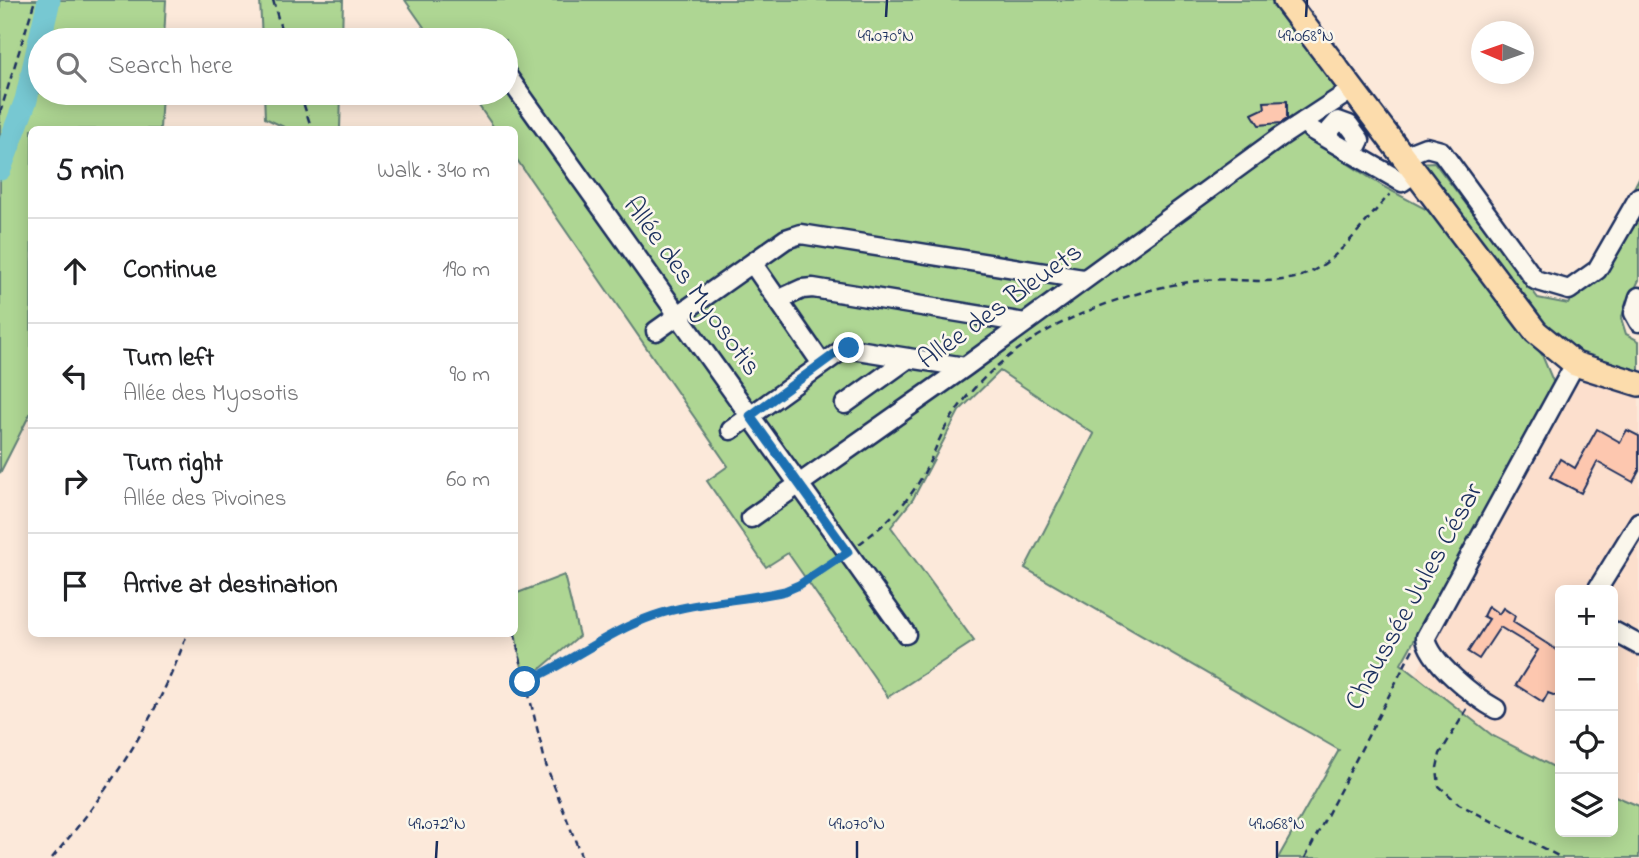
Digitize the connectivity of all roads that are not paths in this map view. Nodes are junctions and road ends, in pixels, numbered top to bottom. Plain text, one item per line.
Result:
1 (1285, 0) edge
2 (1353, 89) junction
3 (518, 91) edge
4 (1304, 121) junction
5 (1407, 170) junction
6 (1639, 197) edge
7 (753, 264) junction
8 (1083, 279) junction
9 (1639, 298) edge
10 (778, 300) junction
11 (678, 315) junction
12 (1639, 322) edge
13 (1025, 323) junction
14 (656, 331) dead end
15 (909, 358) junction
16 (822, 364) junction
17 (1575, 364) junction
18 (965, 367) junction
19 (1639, 384) edge
20 (845, 404) dead end
21 (750, 416) junction
22 (732, 430) dead end
23 (800, 483) junction
24 (751, 518) dead end
25 (1639, 522) edge
26 (1600, 585) edge
27 (906, 634) dead end
28 (1618, 634) edge
29 (1639, 645) edge
30 (1496, 709) dead end

1 - 2 main road
2 - 4 street, Allée des Bleuets
2 - 5 main road
3 - 11 street, Allée des Myosotis
4 - 5 street
4 - 8 street, Allée des Bleuets
5 - 6 street
5 - 17 main road
7 - 8 street
7 - 10 street
7 - 11 street
8 - 13 street, Allée des Bleuets
9 - 12 street
10 - 13 street
10 - 16 street
11 - 14 street
11 - 21 street, Allée des Myosotis
13 - 18 street, Allée des Bleuets
15 - 16 street
15 - 18 street
15 - 20 street
16 - 21 street
17 - 19 main road
17 - 30 street, Chaussée Jules César
18 - 23 street, Allée des Bleuets
21 - 22 street
21 - 23 street, Allée des Myosotis
23 - 24 street, Allée des Bleuets
23 - 27 street, Allée des Myosotis
25 - 26 street
28 - 29 street

